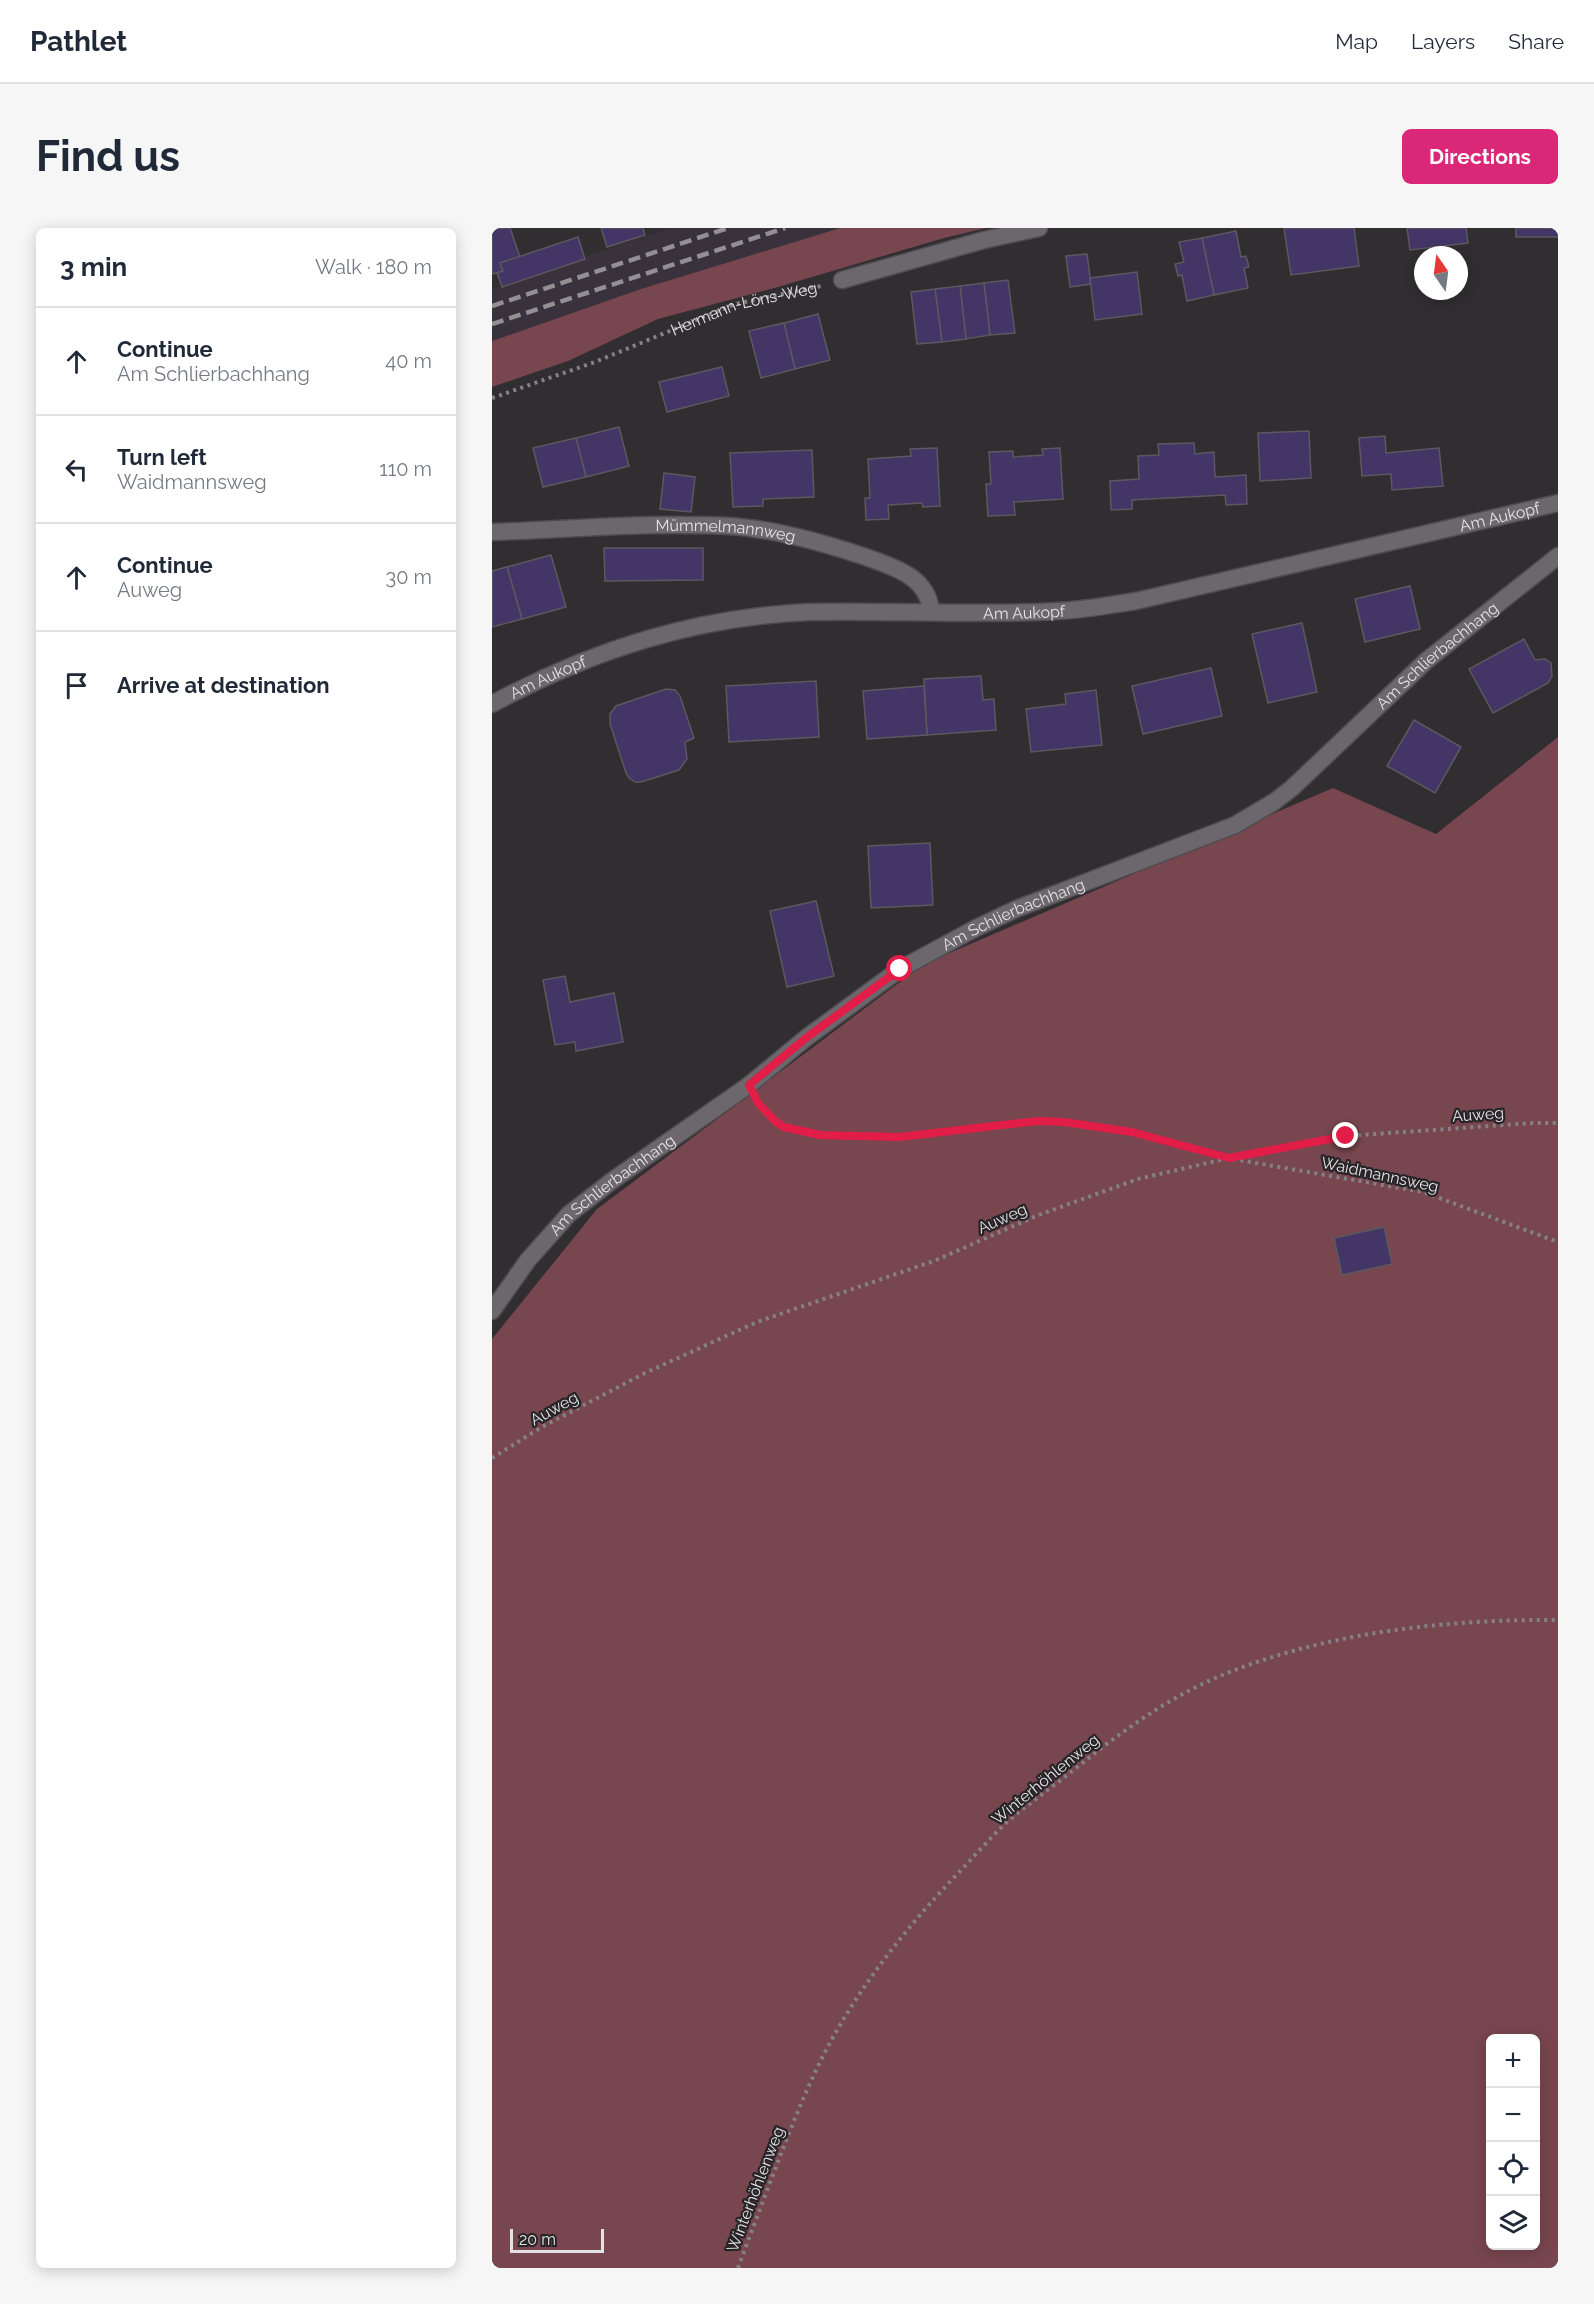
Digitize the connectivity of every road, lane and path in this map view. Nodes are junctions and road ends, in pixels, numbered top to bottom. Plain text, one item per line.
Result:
1 (1039, 228) edge
2 (842, 280) joint
3 (492, 398) edge
4 (1558, 503) edge
5 (492, 532) edge
6 (1558, 556) edge
7 (931, 611) junction
8 (492, 704) edge
9 (749, 1085) junction
10 (1558, 1123) edge
11 (1229, 1158) junction
12 (1558, 1242) edge
13 (492, 1311) edge
14 (492, 1458) edge
15 (1558, 1620) edge
16 (738, 2268) edge

1 - 2 street
2 - 3 path, Hermann-Löns-Weg
4 - 7 street, Am Aukopf
5 - 7 street, Mümmelmannweg
6 - 9 street, Am Schlierbachhang
7 - 8 street, Am Aukopf
9 - 11 path, Waidmannsweg
9 - 13 street, Am Schlierbachhang
10 - 11 path, Auweg
11 - 12 path, Waidmannsweg
11 - 14 path, Auweg
15 - 16 path, Winterhöhlenweg

